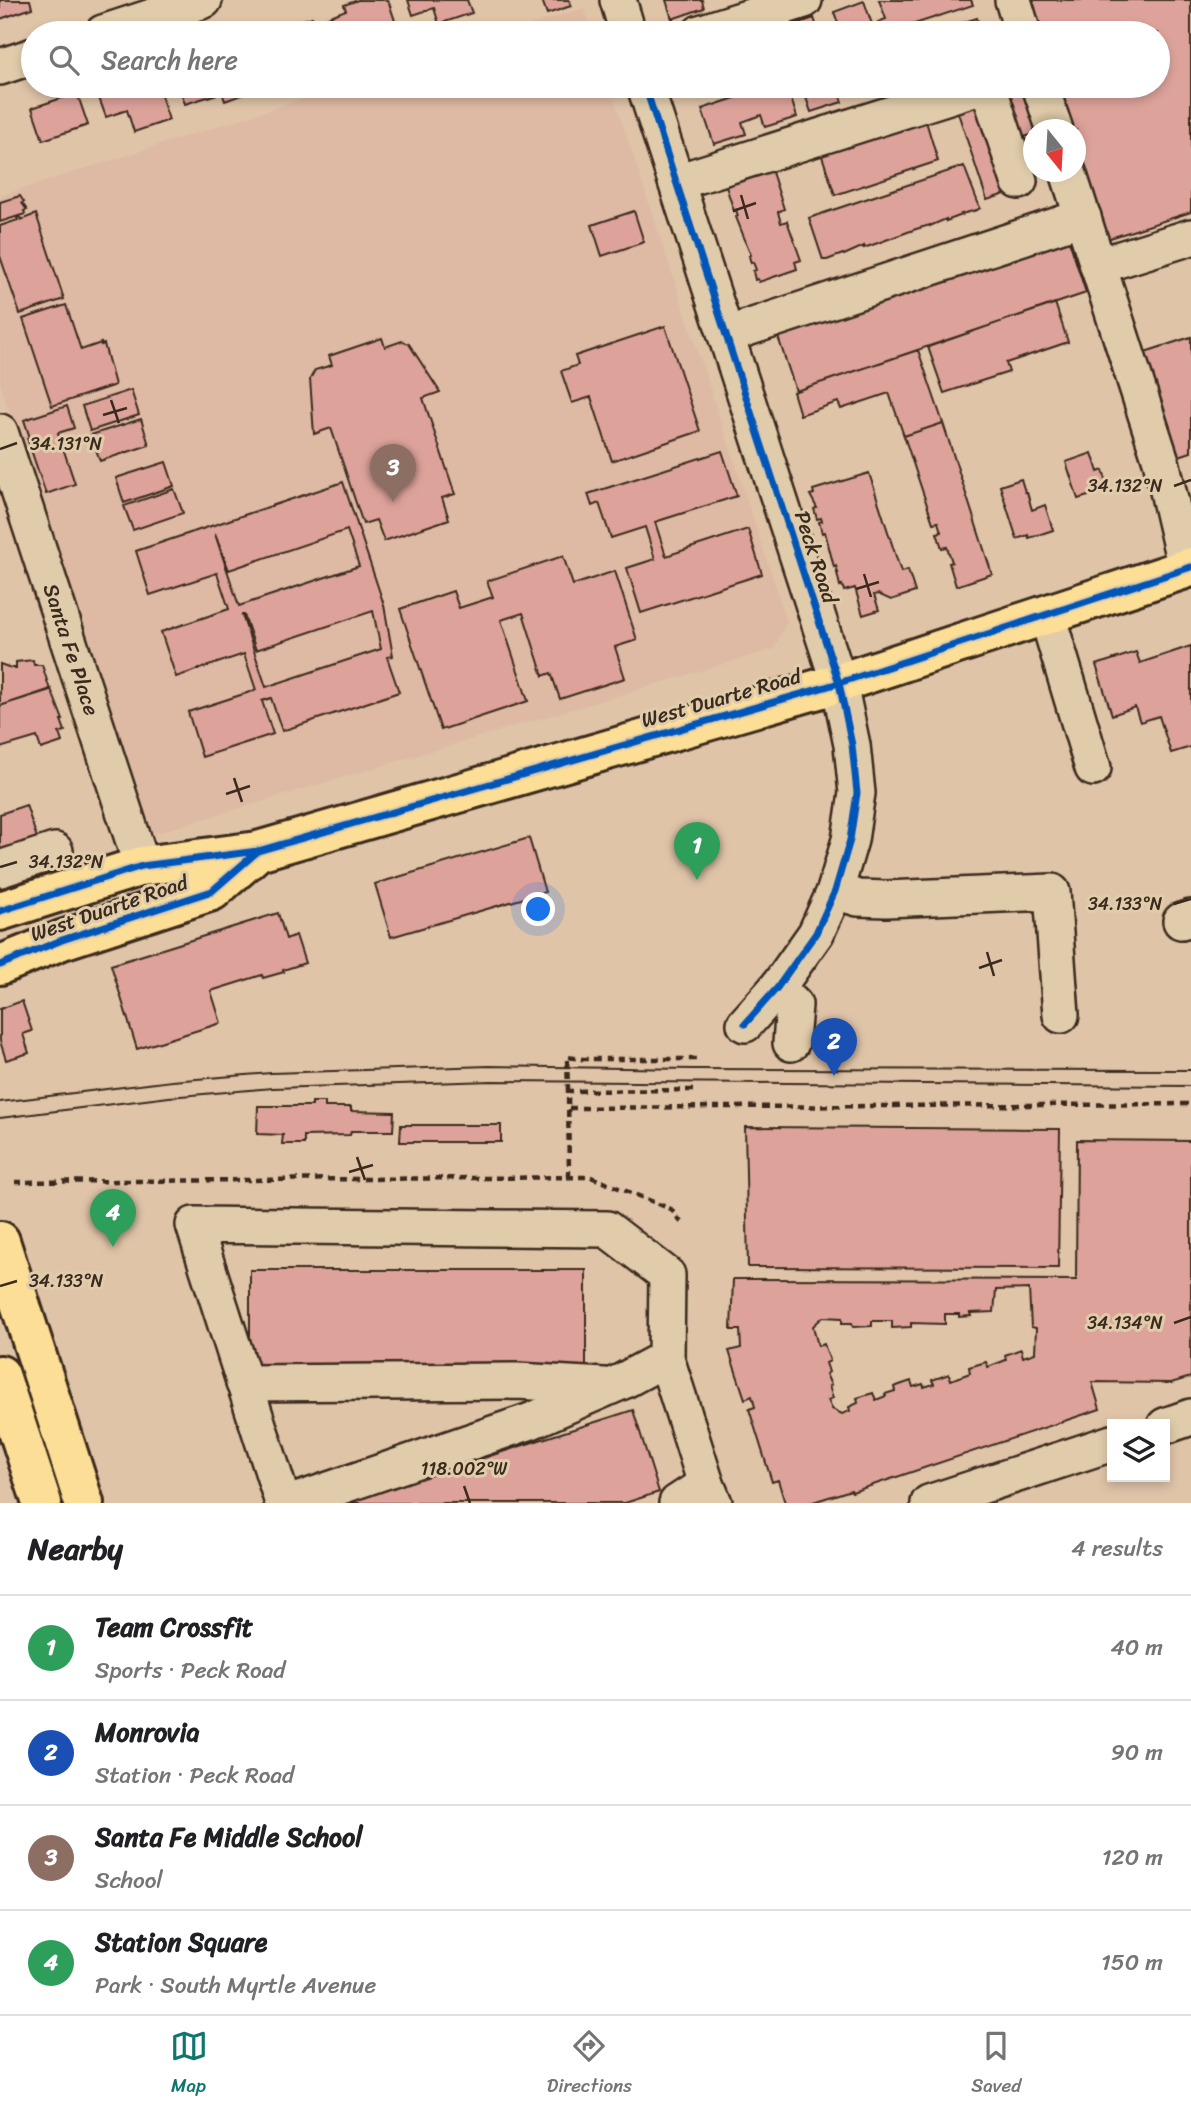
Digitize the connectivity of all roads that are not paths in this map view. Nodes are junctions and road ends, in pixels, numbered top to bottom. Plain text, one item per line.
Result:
1 (204, 0) edge
2 (618, 0) edge
3 (804, 0) edge
4 (1013, 0) edge
5 (140, 21) edge
6 (624, 21) edge
7 (738, 21) edge
8 (1019, 21) edge
9 (21, 60) edge
10 (0, 67) edge
11 (649, 98) edge
12 (943, 98) edge
13 (992, 98) edge
14 (1044, 98) edge
15 (1051, 119) edge
16 (1019, 180) dead end
17 (677, 182) junction
18 (1071, 182) edge
19 (1083, 217) junction
20 (1191, 237) edge
21 (1098, 266) junction
22 (726, 335) junction
23 (0, 432) edge
24 (1180, 487) edge
25 (1189, 567) edge
26 (1047, 615) junction
27 (839, 683) junction
28 (1093, 768) dead end
29 (55, 851) dead end
30 (258, 852) junction
31 (142, 866) junction
32 (0, 869) edge
33 (835, 891) junction
34 (0, 911) edge
35 (0, 965) edge
36 (777, 988) junction
37 (1061, 1014) dead end
38 (745, 1024) dead end
39 (791, 1043) dead end
40 (0, 1241) edge
41 (666, 1358) junction
42 (0, 1376) edge
43 (244, 1382) junction
44 (610, 1386) junction
45 (1191, 1417) edge
46 (1170, 1424) edge
47 (1107, 1445) edge
48 (710, 1493) edge
49 (42, 1503) edge
50 (84, 1503) edge
51 (284, 1503) edge
52 (291, 1503) edge
53 (677, 1503) edge
54 (929, 1503) edge

1 - 5 street
2 - 6 street
3 - 7 street
4 - 8 street
9 - 10 street
11 - 17 street, Peck Road
12 - 17 street
13 - 16 street
14 - 15 street
17 - 22 street, Peck Road
18 - 19 street
19 - 21 street
19 - 22 street
20 - 21 street
21 - 24 street
22 - 27 street, Peck Road
23 - 31 street, Santa Fe Place
24 - 25 street
25 - 26 main road, West Duarte Road
26 - 27 main road, West Duarte Road
26 - 28 street
27 - 30 main road, West Duarte Road
27 - 33 street, Peck Road
29 - 32 street
30 - 31 main road, West Duarte Road
30 - 35 main road, West Duarte Road
31 - 34 main road, West Duarte Road
33 - 36 street, Peck Road
33 - 37 street
36 - 38 street, Peck Road
36 - 39 street
40 - 50 main road
41 - 43 street
41 - 44 street
41 - 48 street
42 - 49 main road
43 - 44 street
43 - 51 street
44 - 52 street
45 - 46 street
47 - 54 street
48 - 53 street

